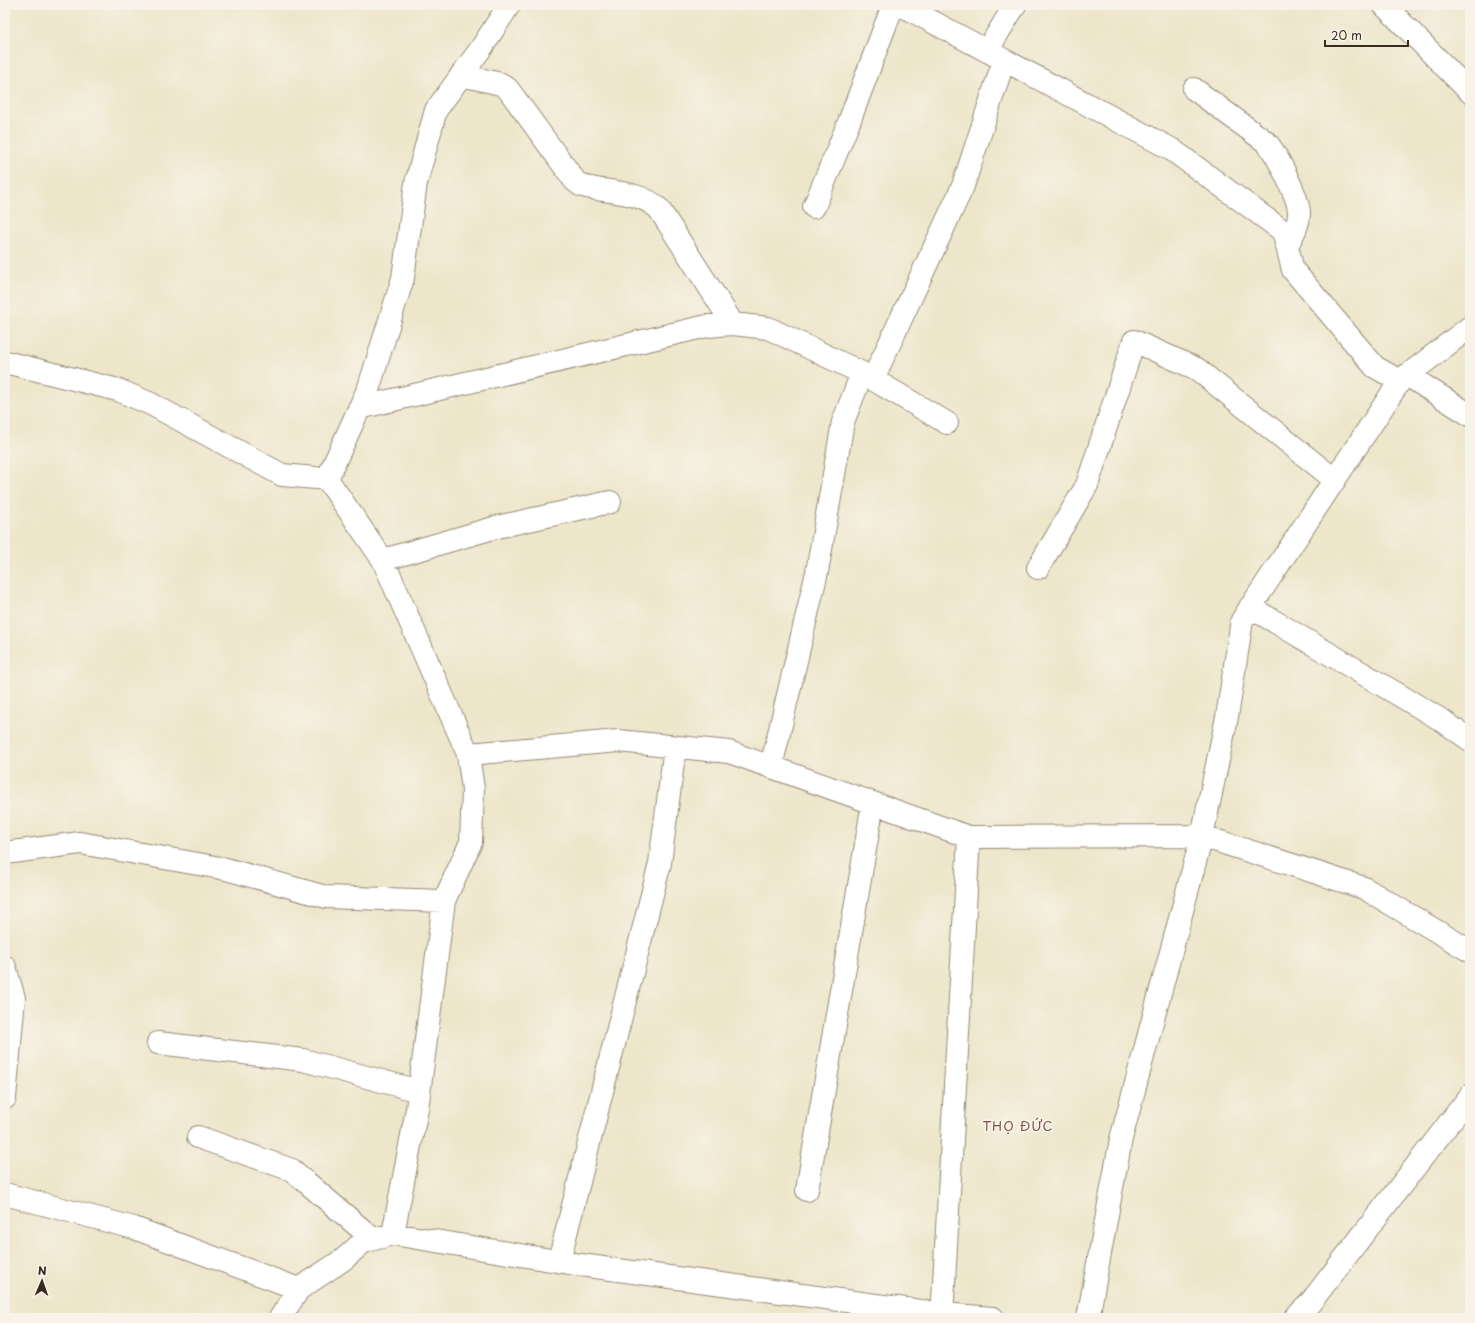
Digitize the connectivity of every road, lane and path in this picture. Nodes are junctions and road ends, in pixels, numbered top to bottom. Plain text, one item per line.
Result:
1 (509, 5) edge
2 (892, 5) edge
3 (901, 5) edge
4 (1015, 5) edge
5 (1384, 5) edge
6 (996, 56) junction
7 (461, 75) junction
8 (1194, 89) dead end
9 (1470, 92) edge
10 (814, 207) dead end
11 (1287, 246) junction
12 (733, 324) junction
13 (1470, 327) edge
14 (5, 362) edge
15 (868, 376) junction
16 (1404, 378) junction
17 (359, 408) junction
18 (1470, 415) edge
19 (947, 423) dead end
20 (327, 478) junction
21 (1334, 480) junction
22 (610, 502) dead end
23 (383, 560) junction
24 (1038, 568) dead end
25 (1250, 607) junction
26 (1470, 740) edge
27 (675, 747) junction
28 (468, 754) junction
29 (771, 767) junction
30 (873, 803) junction
31 (1202, 836) junction
32 (969, 837) junction
33 (5, 853) edge
34 (444, 901) junction
35 (1470, 951) edge
36 (5, 967) edge
37 (158, 1043) dead end
38 (419, 1091) junction
39 (1470, 1096) edge
40 (5, 1098) edge
41 (198, 1137) dead end
42 (806, 1190) dead end
43 (5, 1194) edge
44 (383, 1236) junction
45 (559, 1261) junction
46 (299, 1289) junction
47 (942, 1316) edge
48 (280, 1318) edge
49 (993, 1318) edge
50 (1088, 1318) edge
51 (1295, 1318) edge

1 - 7 street
2 - 10 street
3 - 6 street
4 - 6 street
5 - 9 street
6 - 11 street
6 - 15 street
7 - 12 street
7 - 17 street
8 - 11 street
11 - 16 street
12 - 15 street
12 - 17 street
13 - 16 street
14 - 20 street
15 - 19 street
15 - 29 street
16 - 18 street
16 - 21 street
17 - 20 street
20 - 23 street
21 - 24 street
21 - 25 street
22 - 23 street
23 - 28 street
25 - 26 street
25 - 31 street
27 - 28 street
27 - 29 street
27 - 45 street
28 - 34 street
29 - 30 street
30 - 32 street
30 - 42 street
31 - 32 street
31 - 35 street
31 - 50 street
32 - 47 street
33 - 34 street
34 - 38 street
36 - 40 street
37 - 38 street
38 - 44 street
39 - 51 street
41 - 44 street
43 - 46 street
44 - 45 street
44 - 46 street
45 - 47 street
46 - 48 street
47 - 49 street

